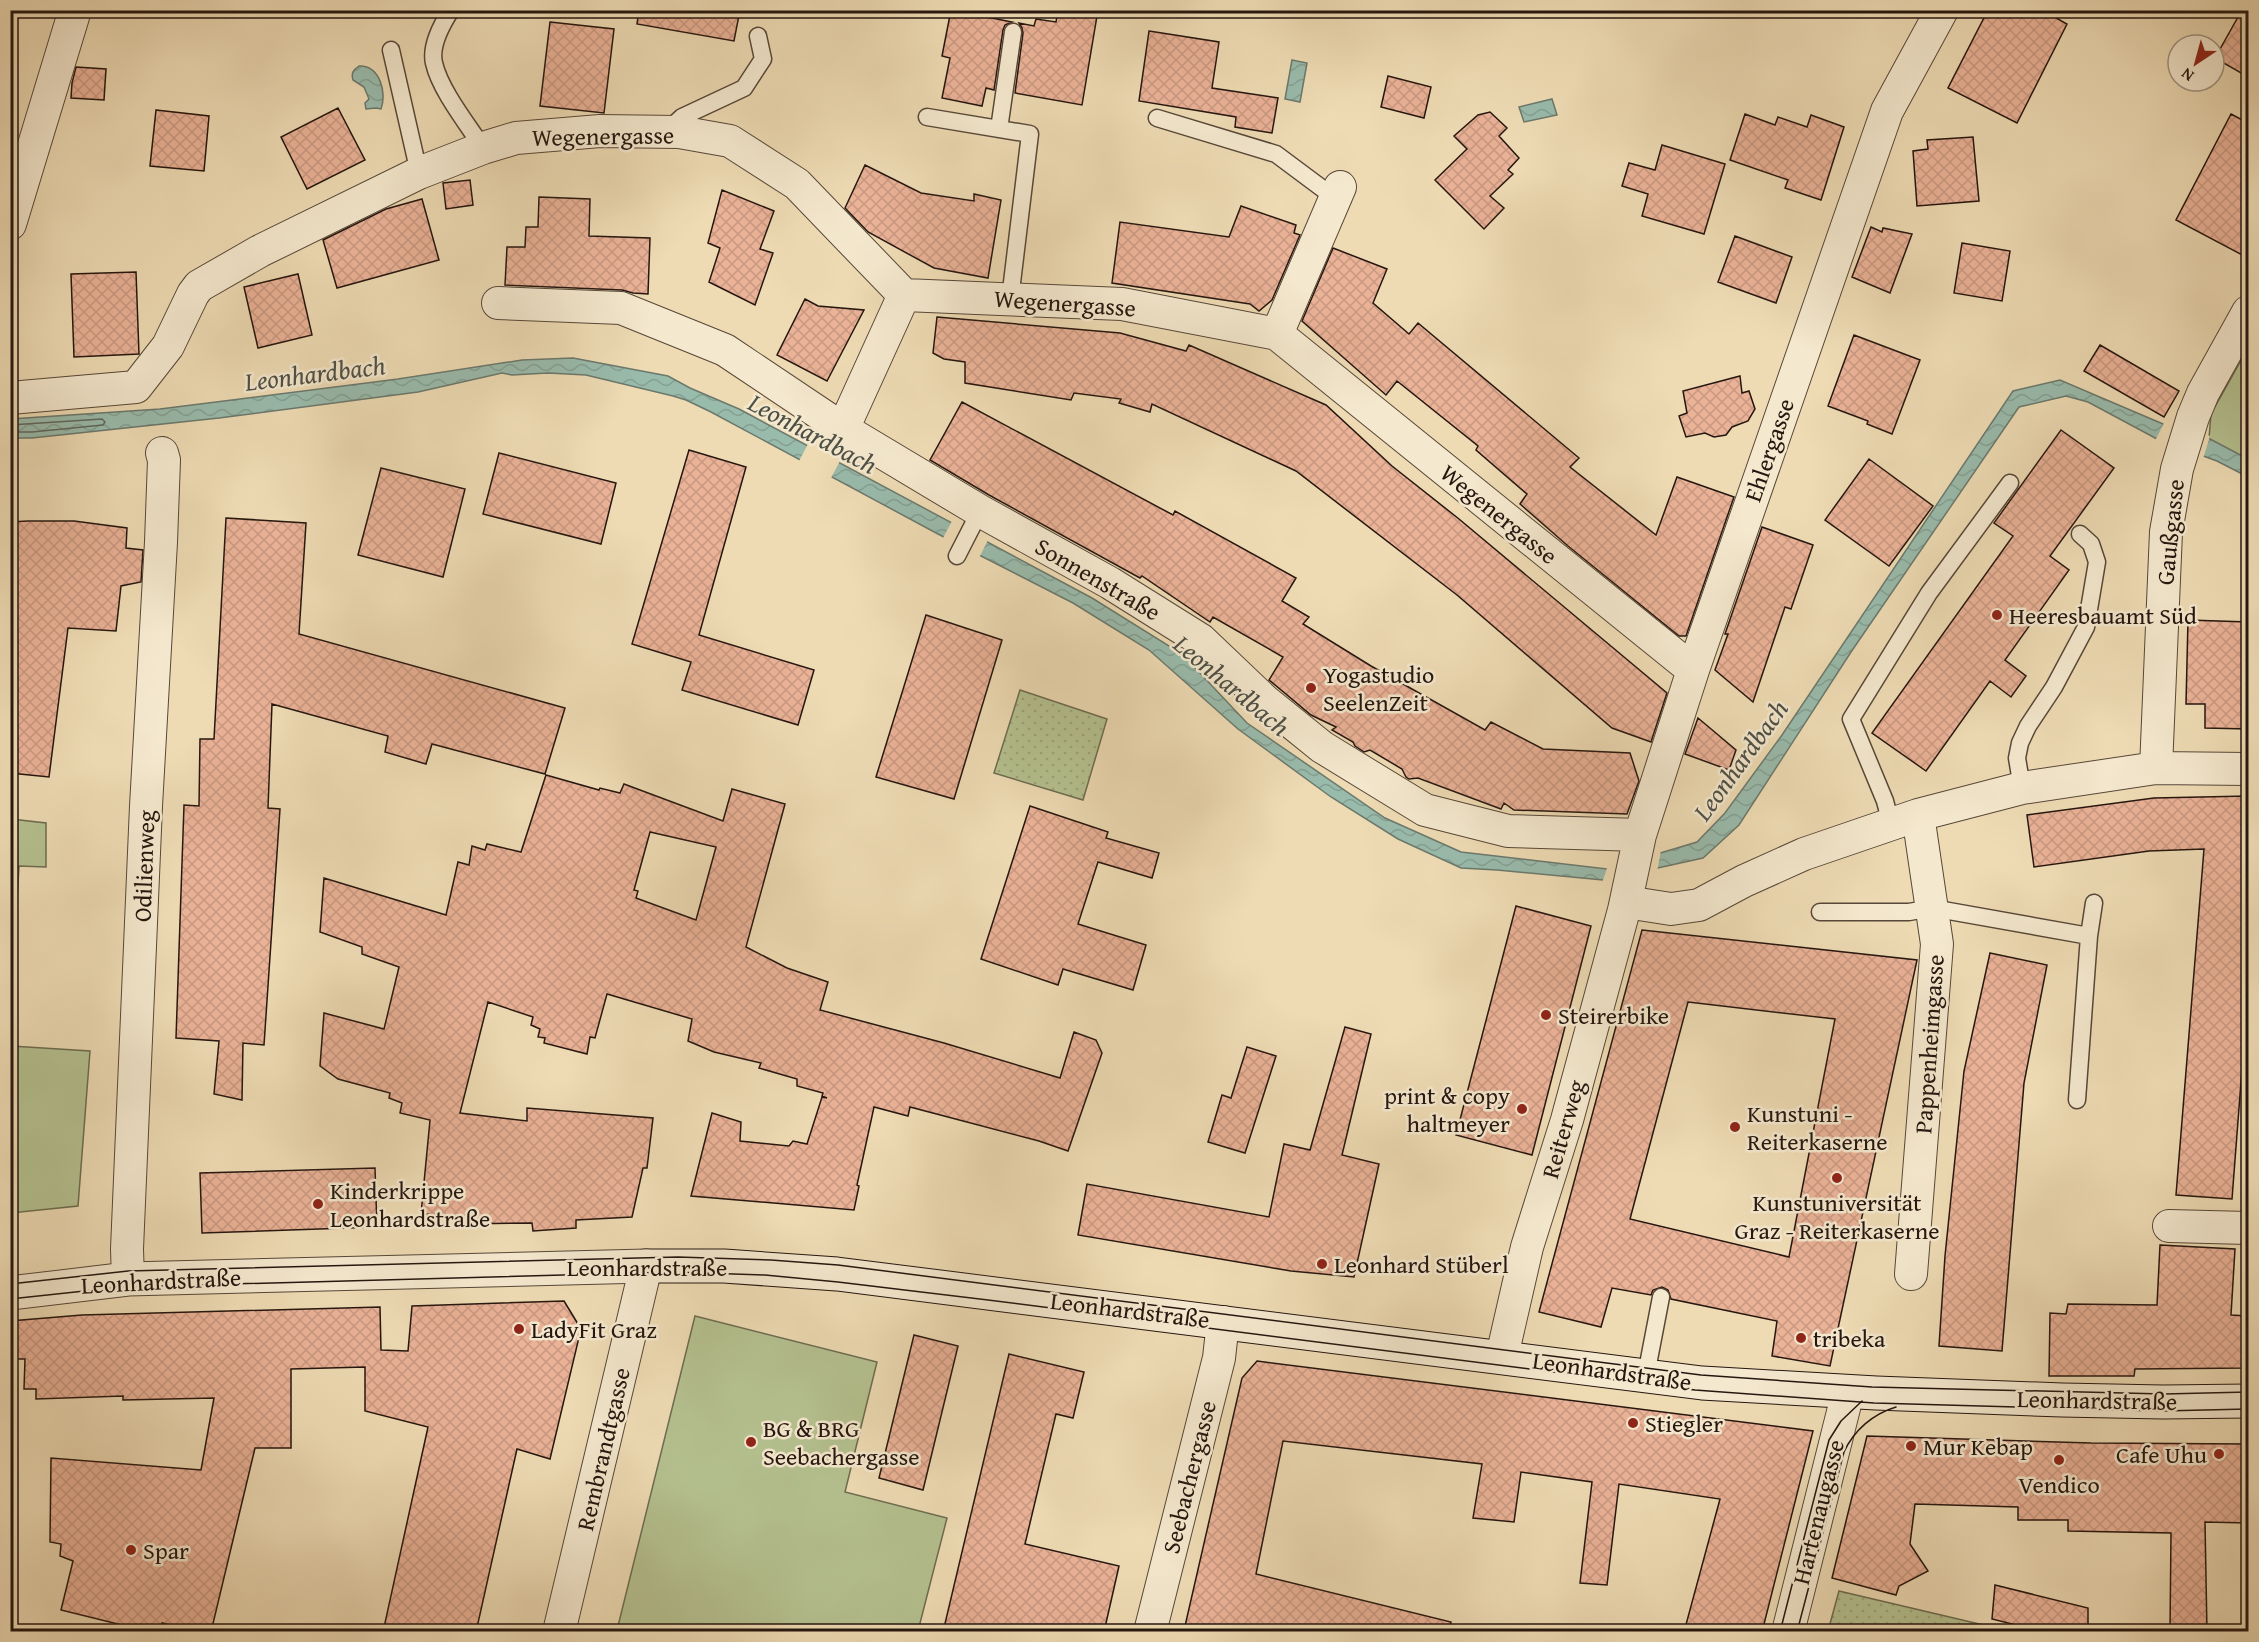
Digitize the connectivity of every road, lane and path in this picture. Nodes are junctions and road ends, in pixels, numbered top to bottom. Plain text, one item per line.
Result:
1 (75, 10) edge
2 (451, 10) edge
3 (1942, 10) edge
4 (1013, 32) dead end
5 (758, 36) dead end
6 (391, 50) dead end
7 (927, 117) dead end
8 (1157, 118) dead end
9 (999, 129) junction
10 (667, 132) junction
11 (483, 148) junction
12 (420, 173) junction
13 (1337, 192) joint
14 (10, 224) edge
15 (904, 294) junction
16 (1010, 299) junction
17 (498, 303) dead end
18 (2248, 312) edge
19 (1277, 334) junction
20 (10, 398) edge
21 (843, 429) junction
22 (162, 453) dead end
23 (2010, 483) dead end
24 (976, 518) junction
25 (2080, 534) dead end
26 (957, 556) dead end
27 (1693, 670) junction
28 (2156, 768) junction
29 (2248, 769) edge
30 (2022, 788) junction
31 (1905, 819) junction
32 (1638, 842) junction
33 (1628, 893) junction
34 (2094, 903) dead end
35 (1932, 908) junction
36 (1820, 912) dead end
37 (2089, 936) junction
38 (2077, 1101) dead end
39 (2169, 1226) dead end
40 (2248, 1228) edge
41 (646, 1266) junction
42 (1911, 1274) dead end
43 (128, 1279) junction
44 (10, 1293) edge
45 (1661, 1297) dead end
46 (1222, 1322) junction
47 (1502, 1356) junction
48 (1646, 1374) junction
49 (1848, 1392) junction
50 (2248, 1401) edge
51 (559, 1632) edge
52 (1150, 1632) edge
53 (1788, 1632) edge

1 - 14 street
2 - 11 lane
3 - 27 street, Ehlergasse
4 - 9 lane
5 - 10 lane
6 - 12 lane
7 - 9 lane
8 - 13 lane
9 - 16 lane
10 - 11 street, Wegenergasse
10 - 15 street, Wegenergasse
11 - 12 street, Wegenergasse
12 - 20 street, Wegenergasse
13 - 19 street
15 - 16 street, Wegenergasse
15 - 21 street
16 - 19 street, Wegenergasse
17 - 21 street, Sonnenstraße
18 - 28 street, Gaußgasse
19 - 27 street, Wegenergasse
21 - 24 street, Sonnenstraße
22 - 43 street, Odilienweg
23 - 31 lane
24 - 26 lane
24 - 32 street, Sonnenstraße
25 - 30 lane
27 - 32 street, Ehlergasse
28 - 29 street
28 - 30 street
30 - 31 street
31 - 33 street
31 - 35 street, Pappenheimgasse
32 - 33 street, Ehlergasse
33 - 47 street, Reiterweg
34 - 37 lane
35 - 36 lane
35 - 37 lane
35 - 42 street, Pappenheimgasse
37 - 38 lane
39 - 40 street
41 - 43 main road, Leonhardstraße
41 - 46 main road, Leonhardstraße
41 - 51 street, Rembrandtgasse
43 - 44 main road, Leonhardstraße
45 - 48 lane
46 - 47 main road, Leonhardstraße
46 - 52 street, Seebachergasse
47 - 48 main road, Leonhardstraße
48 - 49 main road, Leonhardstraße
49 - 50 main road, Leonhardstraße
49 - 53 street, Hartenaugasse

